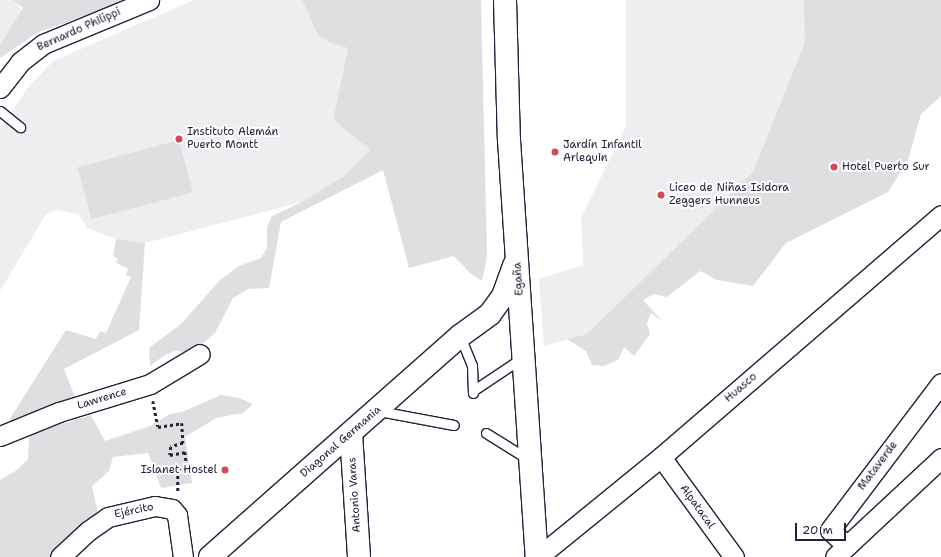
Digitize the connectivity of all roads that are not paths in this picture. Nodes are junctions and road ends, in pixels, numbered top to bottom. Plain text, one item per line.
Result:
1 (149, 0) edge
2 (505, 0) edge
3 (0, 88) edge
4 (0, 111) edge
5 (20, 127) dead end
6 (513, 211) junction
7 (941, 215) edge
8 (516, 248) junction
9 (490, 314) junction
10 (466, 332) junction
11 (525, 352) junction
12 (200, 354) dead end
13 (941, 383) edge
14 (376, 411) junction
15 (454, 425) dead end
16 (351, 433) junction
17 (486, 433) dead end
18 (0, 436) edge
19 (661, 457) junction
20 (941, 458) edge
21 (531, 461) junction
22 (841, 552) edge
23 (60, 557) edge
24 (183, 557) edge
25 (210, 557) edge
26 (359, 557) edge
27 (538, 557) edge
28 (734, 557) edge

1 - 3 street, Bernardo Philippi
2 - 6 main road, Egaña
4 - 5 lane
6 - 8 main road, Egaña
6 - 10 main road, Diagonal Germania
7 - 19 street, Huasco
8 - 9 main road, Diagonal Germania
8 - 11 main road, Egaña
9 - 10 main road, Diagonal Germania
9 - 11 main road
10 - 11 lane
10 - 14 main road, Diagonal Germania
11 - 21 main road, Egaña
12 - 18 street, Lawrence
13 - 22 street, Mataverde
14 - 15 lane
14 - 16 main road, Diagonal Germania
16 - 25 main road, Diagonal Germania
16 - 26 main road, Antonio Varas
17 - 21 lane
19 - 27 street, Huasco
19 - 28 street, Alpatacal
20 - 22 street
21 - 27 main road, Egaña
23 - 24 street, Ejército

